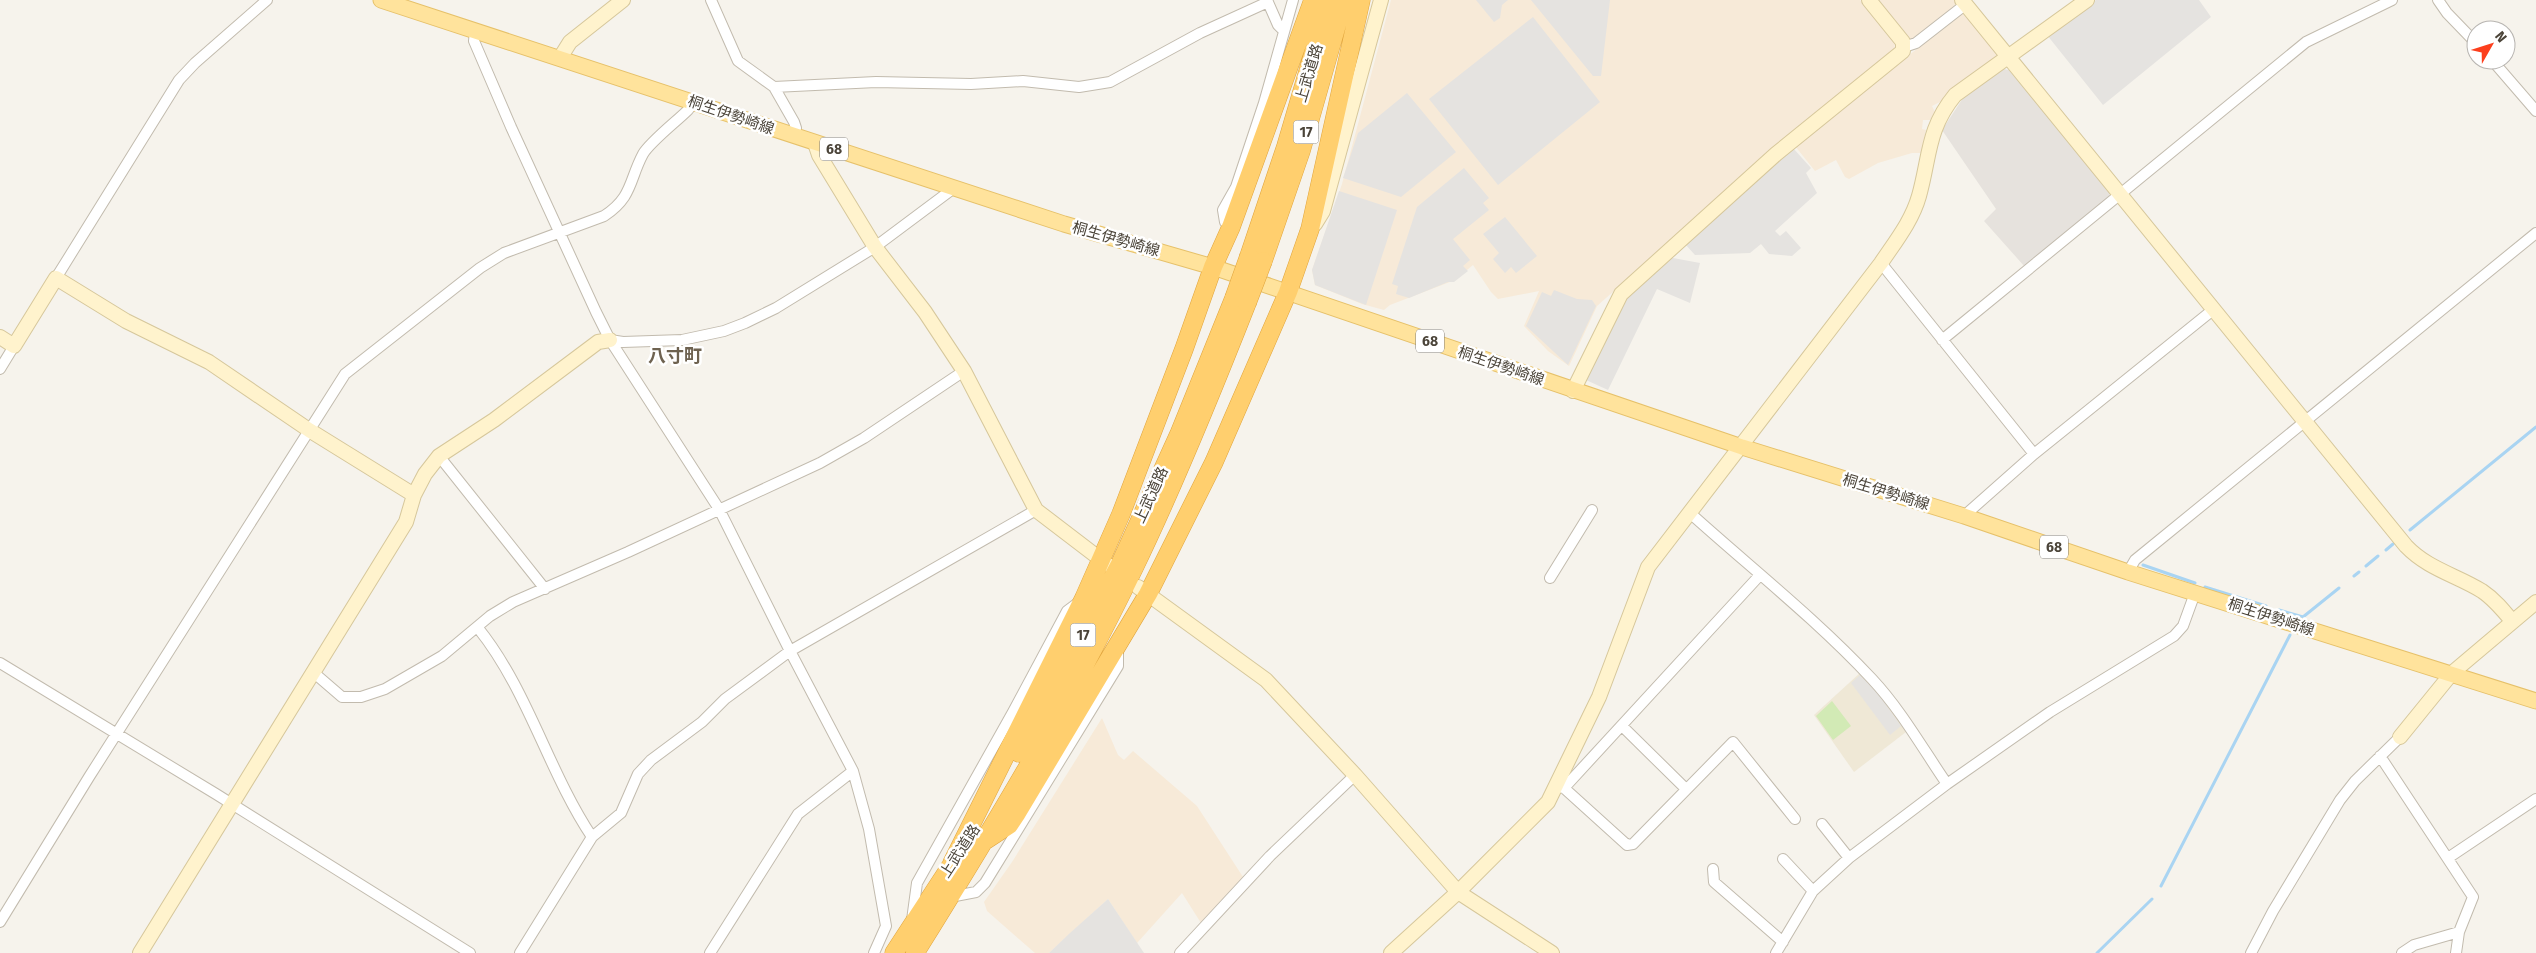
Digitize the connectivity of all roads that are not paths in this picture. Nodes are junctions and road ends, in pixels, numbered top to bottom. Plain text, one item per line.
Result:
1 (267, 0) edge
2 (381, 0) edge
3 (623, 0) edge
4 (711, 0) edge
5 (1293, 0) edge
6 (1313, 0) edge
7 (1329, 0) edge
8 (1344, 0) edge
9 (1361, 0) edge
10 (1382, 0) edge
11 (1869, 0) edge
12 (2087, 0) edge
13 (2392, 0) edge
14 (2438, 0) edge
15 (1268, 1) edge
16 (1964, 2) edge
17 (475, 31) junction
18 (1284, 31) junction
19 (2466, 33) edge
20 (1904, 47) junction
21 (2006, 57) junction
22 (560, 58) junction
23 (2501, 70) edge
24 (774, 87) junction
25 (694, 102) junction
26 (2536, 111) edge
27 (794, 137) junction
28 (815, 143) junction
29 (954, 188) junction
30 (2121, 194) junction
31 (1231, 227) junction
32 (1310, 229) junction
33 (560, 232) junction
34 (2536, 233) edge
35 (875, 247) junction
36 (1256, 259) junction
37 (1881, 263) junction
38 (1213, 267) junction
39 (56, 278) junction
40 (1288, 292) junction
41 (1241, 301) junction
42 (2214, 309) junction
43 (0, 337) edge
44 (610, 340) junction
45 (1942, 340) junction
46 (14, 346) junction
47 (0, 369) edge
48 (964, 371) junction
49 (1573, 391) junction
50 (2305, 422) junction
51 (309, 430) junction
52 (1742, 447) junction
53 (2034, 454) junction
54 (439, 456) junction
55 (414, 495) junction
56 (720, 509) junction
57 (1036, 510) junction
58 (1592, 510) dead end
59 (1690, 513) junction
60 (1964, 516) junction
61 (1105, 563) junction
62 (2128, 572) junction
63 (1760, 575) junction
64 (1550, 578) dead end
65 (545, 589) junction
66 (1143, 590) junction
67 (2194, 593) junction
68 (1084, 598) junction
69 (2536, 602) edge
70 (2512, 621) junction
71 (478, 628) junction
72 (1118, 645) junction
73 (790, 651) junction
74 (0, 663) edge
75 (313, 672) junction
76 (2452, 673) junction
77 (2536, 701) edge
78 (1622, 726) junction
79 (117, 734) junction
80 (2400, 737) joint
81 (2380, 756) junction
82 (853, 771) junction
83 (1355, 775) junction
84 (1947, 784) junction
85 (1560, 788) junction
86 (1686, 789) junction
87 (2536, 798) edge
88 (231, 804) junction
89 (1795, 819) dead end
90 (1822, 824) dead end
91 (592, 837) junction
92 (986, 840) junction
93 (1849, 858) junction
94 (2448, 858) junction
95 (1783, 859) dead end
96 (952, 863) junction
97 (1713, 869) dead end
98 (1458, 892) junction
99 (1813, 892) junction
100 (950, 897) junction
101 (0, 922) edge
102 (912, 926) junction
103 (2459, 932) junction
104 (1783, 942) junction
105 (1546, 951) edge
106 (140, 953) edge
107 (470, 953) edge
108 (520, 953) edge
109 (710, 953) edge
110 (874, 953) edge
111 (894, 953) edge
112 (915, 953) edge
113 (1180, 953) edge
114 (1391, 953) edge
115 (1776, 953) edge
116 (2251, 953) edge
117 (2402, 953) edge
118 (2456, 953) edge

1 - 39 street
2 - 17 main road, 桐生伊勢崎線 / 68
3 - 22 street
4 - 24 street
5 - 18 street
6 - 31 highway
7 - 36 highway, 上武道路 / 17
8 - 36 highway, 上武道路 / 17
9 - 32 highway
10 - 32 street
11 - 20 street
12 - 21 street
13 - 30 street
14 - 19 street
15 - 18 street
15 - 24 street
16 - 20 street
16 - 21 street
17 - 22 main road, 桐生伊勢崎線 / 68
17 - 33 street
18 - 31 street
20 - 49 street
21 - 30 street
21 - 37 street
22 - 25 main road, 桐生伊勢崎線 / 68
23 - 26 street
24 - 27 street
25 - 27 main road, 桐生伊勢崎線 / 68
25 - 33 street
27 - 28 main road, 桐生伊勢崎線 / 68
28 - 29 main road, 桐生伊勢崎線 / 68
28 - 35 street
29 - 35 street
29 - 38 main road, 桐生伊勢崎線 / 68
30 - 42 street
30 - 45 street
31 - 38 highway
32 - 40 highway
33 - 44 street
33 - 51 street
34 - 50 street
35 - 44 street
35 - 48 street
36 - 41 highway, 上武道路 / 17, bridge
37 - 45 street
37 - 52 street
38 - 40 main road, 桐生伊勢崎線 / 68
38 - 61 highway
39 - 46 street
39 - 51 street
40 - 49 main road, 桐生伊勢崎線 / 68
40 - 66 highway
41 - 92 highway, 上武道路 / 17
41 - 96 highway, 上武道路 / 17
42 - 50 street
42 - 53 street
43 - 46 street
44 - 54 street
44 - 56 street
45 - 53 street
46 - 47 street
48 - 56 street
48 - 57 street
49 - 52 main road, 桐生伊勢崎線 / 68
50 - 62 street
50 - 70 street
51 - 55 street
51 - 79 street
52 - 59 street
52 - 60 main road, 桐生伊勢崎線 / 68
53 - 60 street
54 - 55 street
54 - 65 street
55 - 75 street
56 - 65 street
56 - 73 street
57 - 61 street
57 - 73 street
58 - 64 street
59 - 63 street
59 - 85 street
60 - 62 main road, 桐生伊勢崎線 / 68
61 - 68 highway
62 - 67 main road, 桐生伊勢崎線 / 68
63 - 78 street
63 - 84 street
65 - 71 street
66 - 72 highway
66 - 83 street
67 - 76 main road, 桐生伊勢崎線 / 68
67 - 84 street
68 - 96 highway
68 - 102 street
69 - 70 street
70 - 76 street
71 - 75 street
71 - 91 street
72 - 92 highway
72 - 100 street
73 - 82 street
73 - 91 street
74 - 79 street
75 - 88 street
76 - 77 main road, 桐生伊勢崎線 / 68
76 - 80 street
78 - 85 street
78 - 86 street
79 - 88 street
79 - 101 street
80 - 81 street
81 - 94 street
81 - 116 street
82 - 109 street
82 - 110 street
83 - 98 street
83 - 113 street
84 - 93 street
85 - 86 street
85 - 98 street
86 - 89 street
87 - 94 street
88 - 106 street
88 - 107 street
90 - 93 street
91 - 108 street
92 - 100 highway, 上武道路 / 17
93 - 99 street
94 - 103 street
95 - 99 street
96 - 102 highway, 上武道路 / 17
97 - 104 street
98 - 105 street
98 - 114 street
99 - 104 street
100 - 112 highway, 上武道路 / 17
102 - 111 highway, 上武道路 / 17
103 - 117 street
103 - 118 street
104 - 115 street

